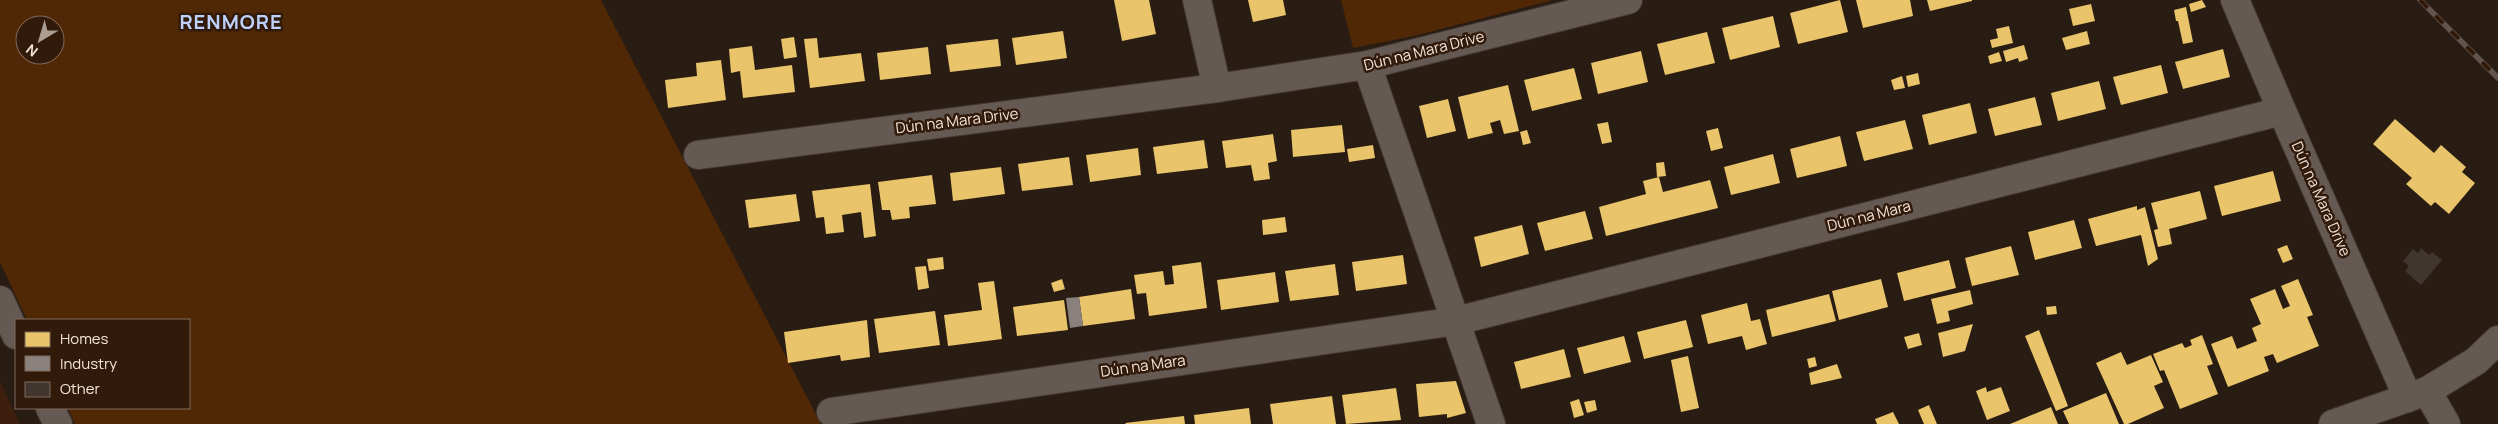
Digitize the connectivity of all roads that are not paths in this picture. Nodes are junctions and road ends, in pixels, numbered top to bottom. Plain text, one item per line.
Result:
1 (1198, 0) edge
2 (1628, 0) edge
3 (2235, 0) edge
4 (1367, 65) junction
5 (1217, 88) junction
6 (2282, 111) junction
7 (698, 155) dead end
8 (0, 300) edge
9 (1456, 321) junction
10 (15, 332) edge
11 (2498, 340) edge
12 (2418, 394) junction
13 (50, 409) edge
14 (831, 412) dead end
15 (58, 424) edge
16 (1490, 424) edge
17 (2333, 424) edge
18 (2446, 424) edge

1 - 5 street
2 - 4 street, Dún na Mara Drive
3 - 6 street, Dún na Mara Drive
4 - 5 street, Dún na Mara Drive
4 - 9 street
5 - 7 street, Dún na Mara Drive
6 - 9 street, Dún na Mara
6 - 12 street, Dún na Mara Drive
8 - 10 street
9 - 14 street, Dún na Mara
9 - 16 street
11 - 12 street
12 - 17 street
12 - 18 street, Dún na Mara Drive
13 - 15 street

